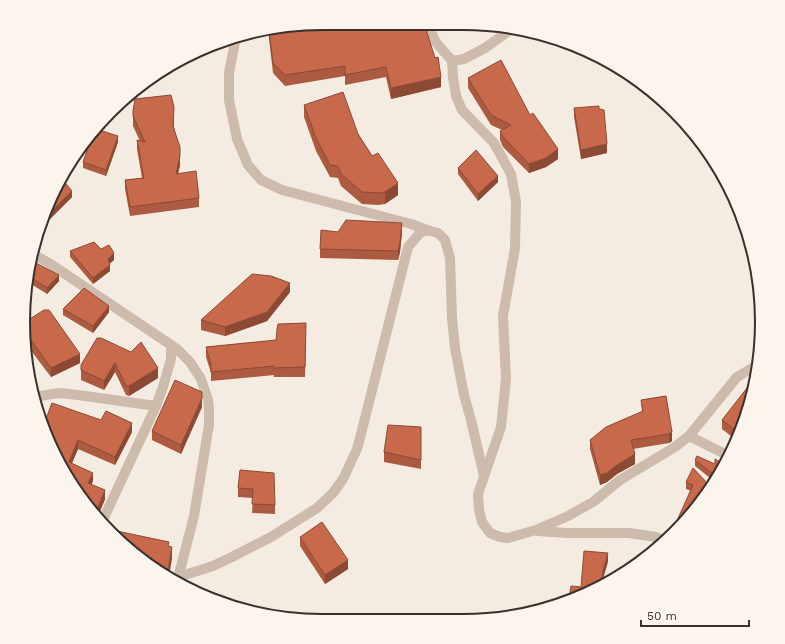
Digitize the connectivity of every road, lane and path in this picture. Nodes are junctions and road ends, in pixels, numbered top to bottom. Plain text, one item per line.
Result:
1 (431, 30) edge
2 (506, 33) edge
3 (235, 43) edge
4 (452, 61) junction
5 (427, 230) junction
6 (38, 257) edge
7 (171, 345) junction
8 (751, 369) edge
9 (40, 396) edge
10 (156, 406) junction
11 (689, 436) junction
12 (724, 453) edge
13 (484, 476) junction
14 (104, 517) edge
15 (536, 530) junction
16 (659, 539) edge
17 (179, 576) edge
18 (181, 578) edge

1 - 4 street
2 - 4 street
3 - 5 street
4 - 13 street
5 - 13 street
5 - 18 street
6 - 7 street
7 - 10 street
7 - 17 street
8 - 11 street
9 - 10 street
10 - 14 street
11 - 12 street
11 - 15 street
13 - 15 street
15 - 16 street

